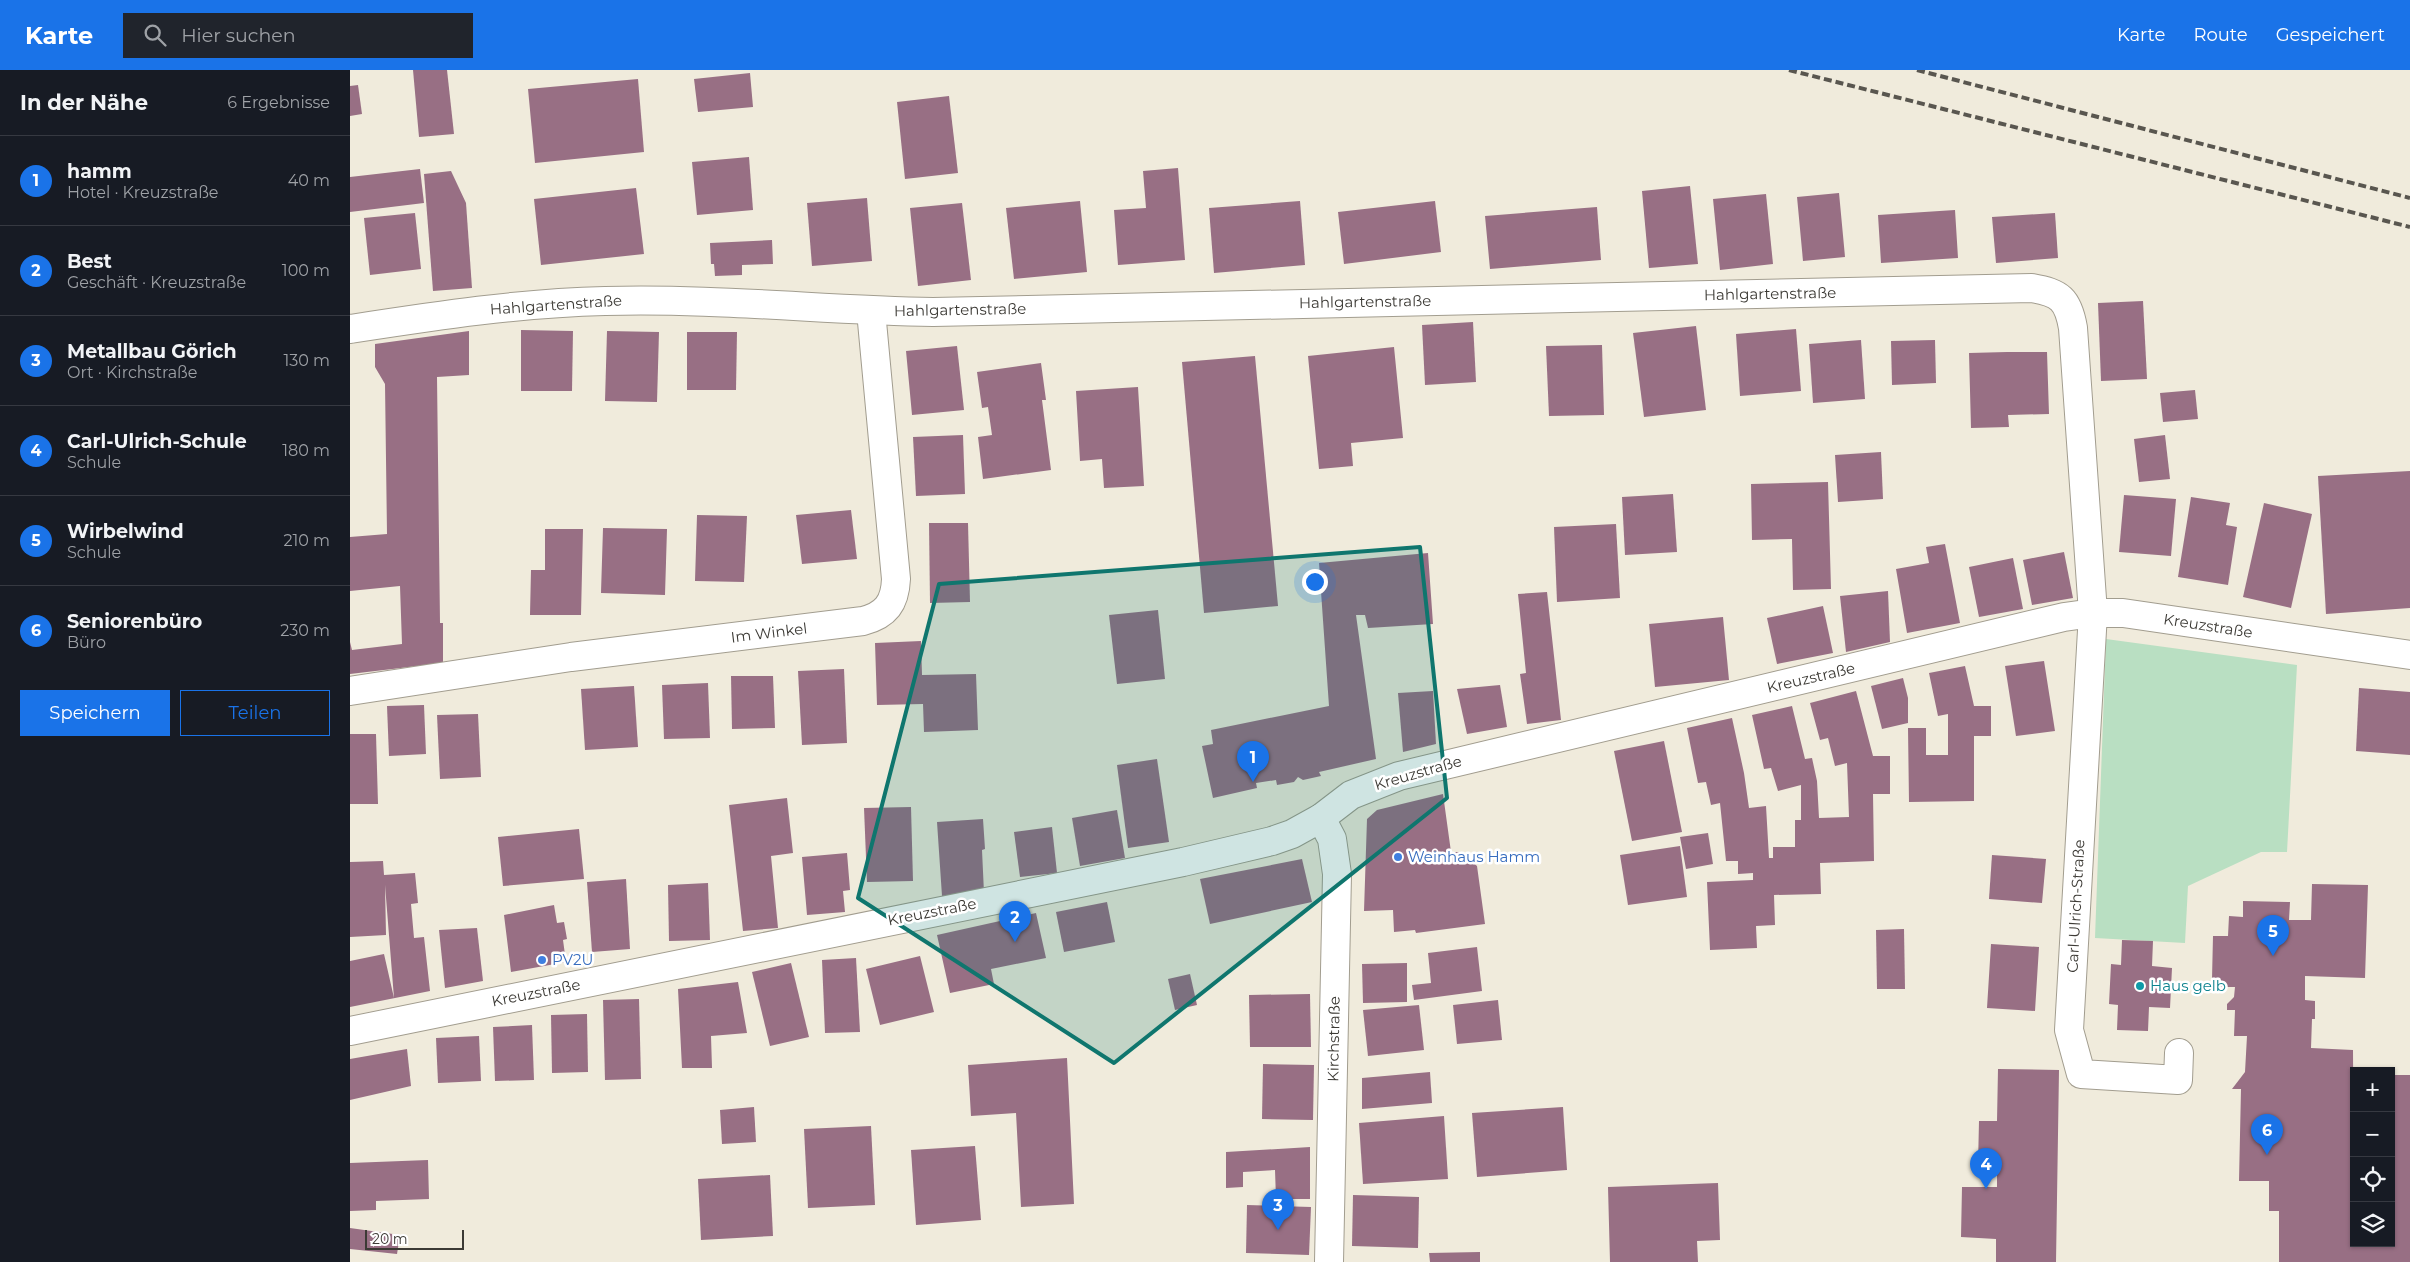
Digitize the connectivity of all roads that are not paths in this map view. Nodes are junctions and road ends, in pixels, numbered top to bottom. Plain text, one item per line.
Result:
1 (871, 311) junction
2 (350, 329) edge
3 (2093, 613) junction
4 (2410, 655) edge
5 (350, 691) edge
6 (1321, 818) junction
7 (350, 1031) edge
8 (2179, 1053) dead end
9 (1329, 1262) edge

1 - 2 street, Hahlgartenstraße
1 - 3 street, Hahlgartenstraße
1 - 5 street, Im Winkel
3 - 4 street, Kreuzstraße
3 - 6 street, Kreuzstraße
3 - 8 street, Carl-Ulrich-Straße
6 - 7 street, Kreuzstraße
6 - 9 street, Kirchstraße

